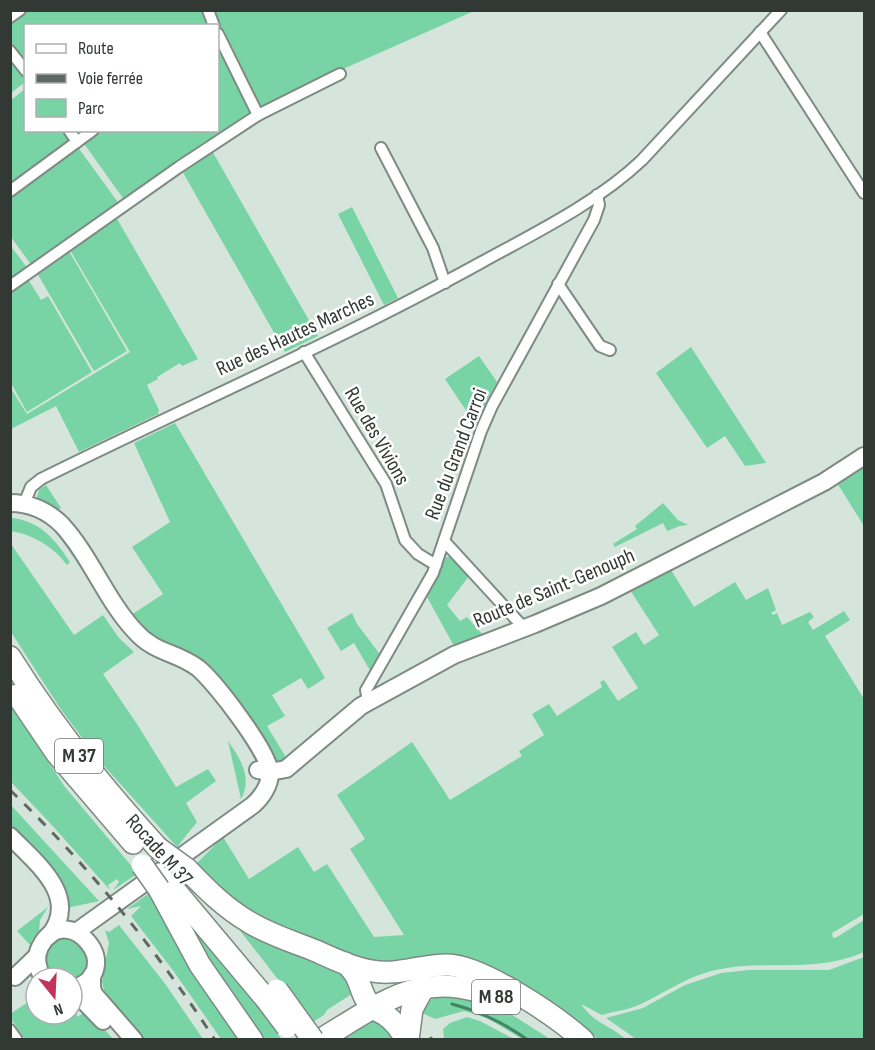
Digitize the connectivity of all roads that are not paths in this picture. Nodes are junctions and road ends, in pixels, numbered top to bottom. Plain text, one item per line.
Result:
1 (20, 10) edge
2 (781, 10) edge
3 (10, 17) edge
4 (760, 32) junction
5 (219, 39) edge
6 (10, 51) edge
7 (24, 68) edge
8 (340, 74) dead end
9 (258, 115) junction
10 (70, 132) edge
11 (90, 132) edge
12 (77, 142) junction
13 (381, 148) dead end
14 (10, 191) edge
15 (864, 193) edge
16 (593, 197) junction
17 (445, 283) junction
18 (558, 284) junction
19 (10, 286) edge
20 (609, 350) dead end
21 (304, 352) junction
22 (864, 456) edge
23 (17, 503) edge
24 (444, 541) junction
25 (436, 565) junction
26 (524, 628) junction
27 (10, 657) edge
28 (10, 684) edge
29 (374, 692) junction
30 (264, 771) junction
31 (10, 836) edge
32 (149, 857) junction
33 (174, 879) junction
34 (104, 913) junction
35 (60, 914) junction
36 (74, 932) junction
37 (50, 936) junction
38 (94, 951) junction
39 (37, 956) junction
40 (345, 963) junction
41 (38, 966) edge
42 (92, 975) junction
43 (13, 978) edge
44 (491, 980) junction
45 (84, 983) edge
46 (424, 987) junction
47 (272, 995) junction
48 (84, 1002) edge
49 (369, 1002) junction
50 (10, 1030) edge
51 (246, 1035) edge
52 (17, 1040) edge
53 (119, 1040) edge
54 (135, 1040) edge
55 (296, 1040) edge
56 (313, 1040) edge
57 (320, 1040) edge
58 (407, 1040) edge
59 (564, 1040) edge
60 (583, 1040) edge

1 - 3 street
2 - 4 street
4 - 15 street
4 - 16 street
5 - 9 street
6 - 7 street
8 - 9 street
9 - 19 street
10 - 12 street
11 - 12 street
12 - 14 street
13 - 17 street
16 - 17 street, Rue des Hautes Marches
16 - 18 street, Rue du Grand Carroi
17 - 21 street, Rue des Hautes Marches
18 - 20 street
18 - 24 street, Rue du Grand Carroi
21 - 23 street, Rue des Hautes Marches
21 - 25 street, Rue des Vivions
22 - 26 street, Route de Saint-Genouph
23 - 30 street
24 - 25 street, Rue du Grand Carroi
24 - 26 street
25 - 29 street, Rue du Grand Carroi
26 - 29 street, Route de Saint-Genouph
27 - 32 highway, Rocade M 37 / M 37
28 - 32 highway, Rocade M 37 / M 37
29 - 30 street, Route de Saint-Genouph
30 - 34 street
31 - 35 street
32 - 33 highway, Rocade M 37 / M 37, bridge
33 - 40 highway
33 - 47 highway, Rocade M 37 / M 37
33 - 51 highway
34 - 36 street
34 - 38 street
35 - 36 street
35 - 37 street
36 - 37 street
36 - 38 street
37 - 39 street
38 - 42 street
39 - 41 street
39 - 43 street
40 - 44 highway
40 - 49 highway
42 - 45 street
42 - 54 street
44 - 49 highway, M 88
44 - 60 highway, M 88
46 - 49 highway, M 88
46 - 58 highway
46 - 59 highway, M 88
47 - 55 highway, Rocade M 37 / M 37, bridge
47 - 56 highway, Rocade M 37 / M 37, bridge
48 - 53 street
49 - 55 highway, M 88
49 - 57 highway, M 88
49 - 58 highway
50 - 52 street

